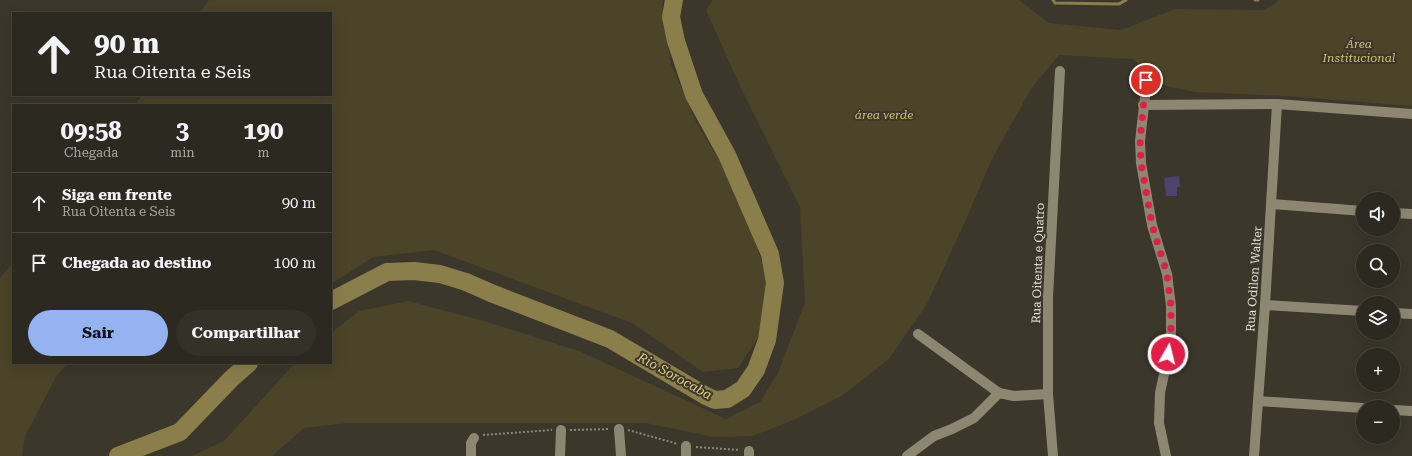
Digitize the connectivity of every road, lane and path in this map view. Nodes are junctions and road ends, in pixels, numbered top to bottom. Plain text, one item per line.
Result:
1 (1060, 71) dead end
2 (1146, 80) dead end
3 (1277, 104) junction
4 (1143, 105) junction
5 (1412, 114) edge
6 (1272, 204) junction
7 (1356, 210) edge
8 (1400, 213) edge
9 (1412, 214) edge
10 (1265, 305) junction
11 (1356, 311) edge
12 (1400, 313) edge
13 (1412, 314) edge
14 (918, 334) dead end
15 (999, 393) junction
16 (1048, 394) junction
17 (1258, 401) junction
18 (1356, 408) edge
19 (1400, 410) edge
20 (1412, 411) edge
21 (619, 429) dead end
22 (561, 430) dead end
23 (474, 438) dead end
24 (471, 456) edge
25 (560, 456) edge
26 (621, 456) edge
27 (907, 456) edge
28 (1053, 456) edge
29 (1166, 456) edge
30 (1254, 456) edge

1 - 16 street, Rua Oitenta e Quatro
2 - 4 street
3 - 4 street
3 - 5 street
3 - 6 street, Rua Odilon Walter
4 - 29 street
6 - 7 street
6 - 10 street, Rua Odilon Walter
8 - 9 street
10 - 11 street
10 - 17 street, Rua Odilon Walter
12 - 13 street
14 - 15 street
15 - 16 street
15 - 27 street
16 - 28 street, Rua Oitenta e Quatro
17 - 18 street
17 - 30 street, Rua Odilon Walter
19 - 20 street
21 - 26 street
22 - 25 street
23 - 24 street

